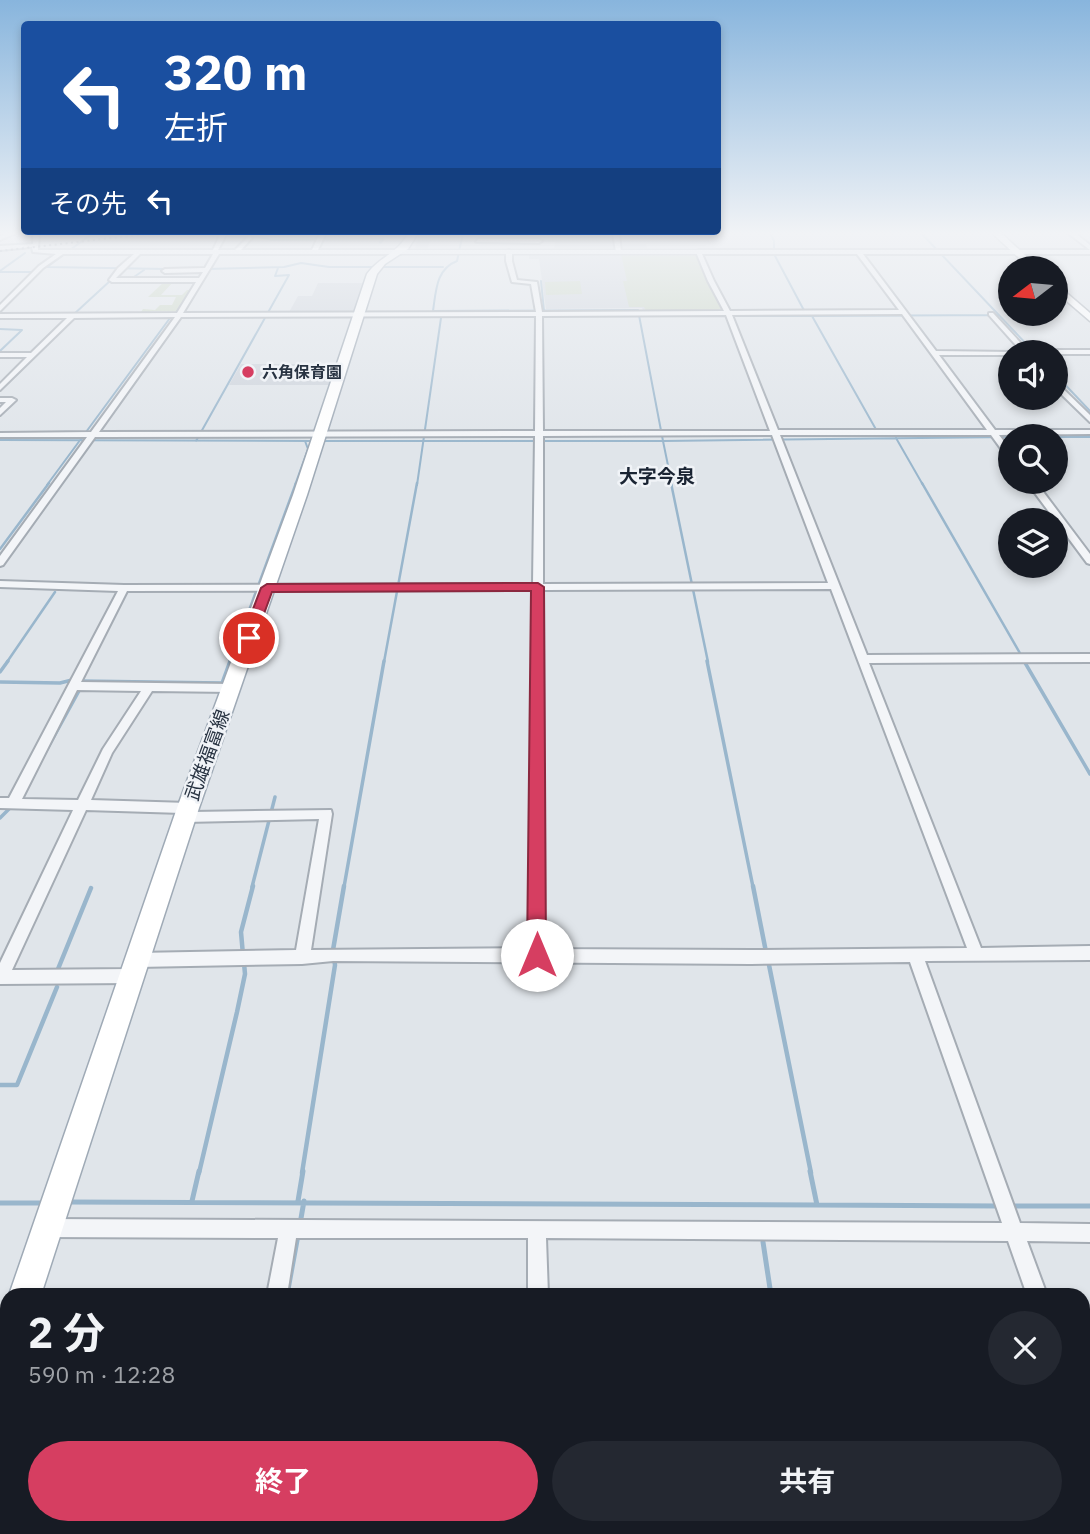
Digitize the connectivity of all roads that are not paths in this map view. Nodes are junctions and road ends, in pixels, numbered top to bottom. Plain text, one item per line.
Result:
1 (185, 305) edge
2 (362, 305) edge
3 (538, 305) edge
4 (724, 305) edge
5 (897, 305) edge
6 (539, 312) junction
7 (904, 314) junction
8 (179, 315) junction
9 (358, 315) junction
10 (729, 315) junction
11 (992, 315) dead end
12 (0, 316) edge
13 (72, 316) junction
14 (1015, 340) edge
15 (1068, 352) edge
16 (1090, 352) edge
17 (934, 353) junction
18 (998, 353) edge
19 (0, 355) edge
20 (33, 355) junction
21 (0, 388) edge
22 (1068, 397) edge
23 (0, 400) edge
24 (0, 413) edge
25 (1090, 420) edge
26 (1090, 432) edge
27 (0, 435) edge
28 (656, 435) joint
29 (668, 435) joint
30 (995, 436) junction
31 (88, 437) junction
32 (777, 437) junction
33 (318, 439) junction
34 (539, 439) junction
35 (998, 440) edge
36 (1040, 494) edge
37 (1090, 561) edge
38 (0, 563) edge
39 (0, 584) edge
40 (834, 586) junction
41 (538, 587) junction
42 (124, 588) junction
43 (262, 588) junction
44 (1090, 658) edge
45 (862, 659) junction
46 (78, 684) junction
47 (149, 687) junction
48 (231, 688) junction
49 (11, 802) edge
50 (80, 804) junction
51 (186, 812) junction
52 (976, 953) junction
53 (1090, 953) edge
54 (537, 955) junction
55 (915, 955) junction
56 (302, 957) junction
57 (134, 968) junction
58 (0, 977) edge
59 (53, 1211) junction
60 (1012, 1225) junction
61 (297, 1228) junction
62 (537, 1230) junction
63 (1090, 1233) edge
64 (27, 1288) edge
65 (279, 1288) edge
66 (538, 1288) edge
67 (1034, 1288) edge

1 - 8 street
2 - 9 main road, 武雄福富線
3 - 6 street
4 - 10 street
5 - 7 street
6 - 9 street
6 - 10 street
6 - 34 street
7 - 10 street
7 - 17 street
8 - 9 street
8 - 13 street
8 - 31 street
9 - 33 main road, 武雄福富線
10 - 32 street
11 - 14 street
12 - 13 street
13 - 20 street
15 - 16 street
17 - 18 street
17 - 30 street
19 - 20 street
20 - 21 street
22 - 25 street
23 - 24 street
26 - 30 street
27 - 31 street
28 - 29 street
28 - 34 street
29 - 32 street
30 - 32 street
30 - 35 street
31 - 33 street
31 - 38 street
32 - 40 street
33 - 34 street
33 - 43 main road, 武雄福富線
34 - 41 street
36 - 37 street
39 - 42 street
40 - 41 street
40 - 45 street
41 - 43 street
41 - 54 street
42 - 43 street
42 - 46 street
43 - 48 main road, 武雄福富線
44 - 45 street
45 - 52 street
46 - 47 street
46 - 49 street
47 - 48 street
47 - 50 street
48 - 51 main road, 武雄福富線
49 - 50 street
50 - 51 street
50 - 58 street
51 - 56 street
51 - 57 main road, 武雄福富線
52 - 53 street
52 - 55 street
54 - 55 street
54 - 56 street
55 - 60 street
56 - 57 street
57 - 58 street
57 - 59 main road, 武雄福富線
59 - 61 street
59 - 64 main road, 武雄福富線
60 - 62 street
60 - 63 street
60 - 67 street
61 - 62 street
61 - 65 street
62 - 66 street

